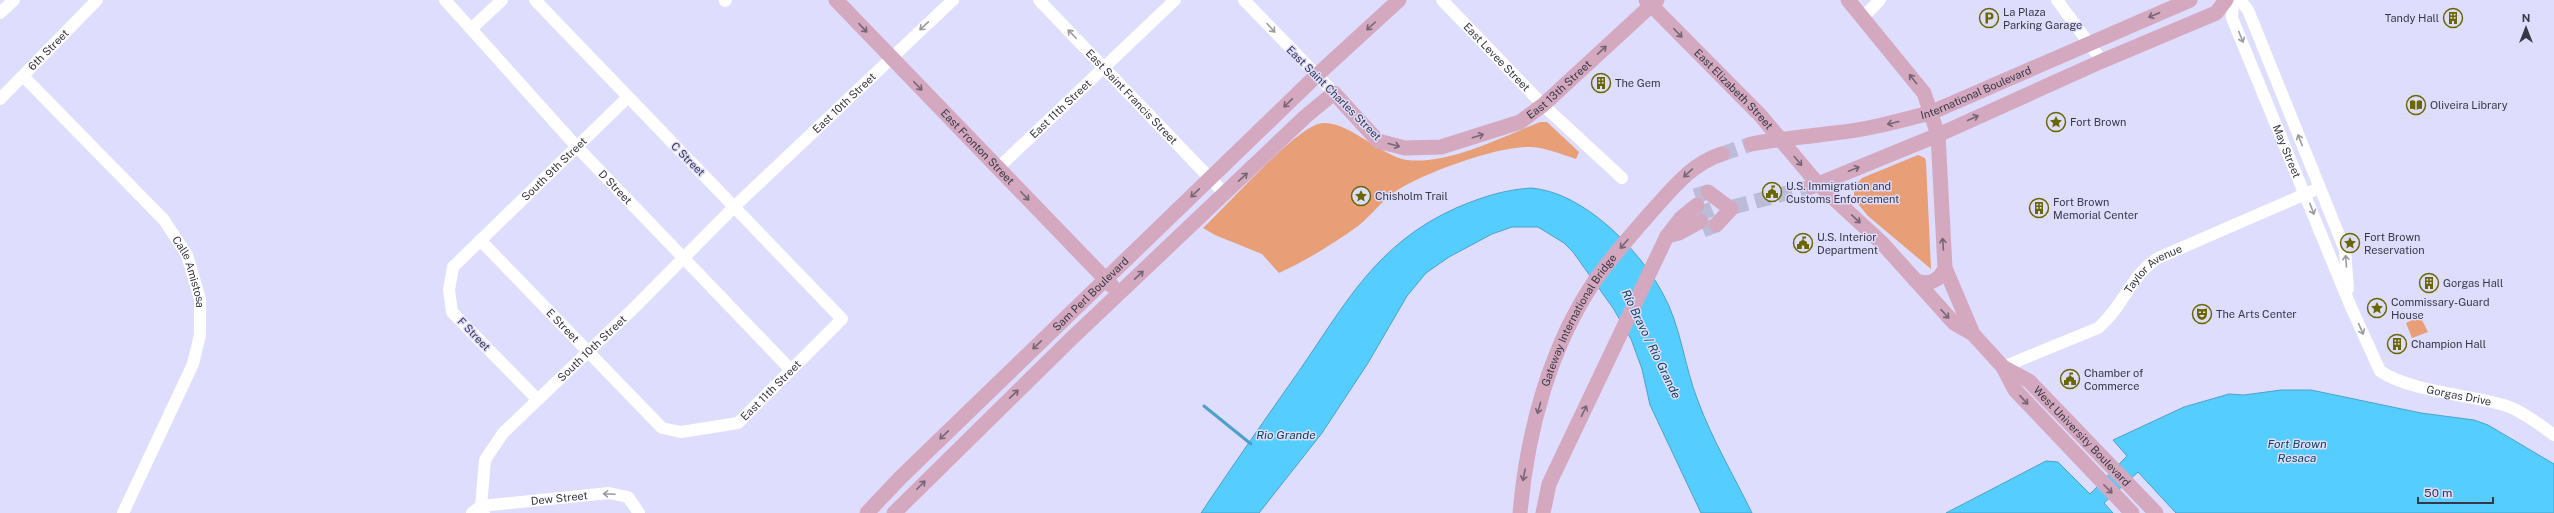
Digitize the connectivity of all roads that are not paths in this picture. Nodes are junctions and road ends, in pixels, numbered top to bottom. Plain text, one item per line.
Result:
1 (14, 0) edge
2 (97, 0) edge
3 (445, 0) edge
4 (502, 0) edge
5 (535, 0) edge
6 (836, 0) edge
7 (953, 0) edge
8 (1039, 0) edge
9 (1174, 0) edge
10 (1244, 0) edge
11 (1399, 0) edge
12 (1442, 0) edge
13 (1848, 0) edge
14 (1880, 0) edge
15 (2057, 0) edge
16 (2190, 0) edge
17 (2226, 0) edge
18 (2233, 0) edge
19 (2240, 0) edge
20 (1651, 2) edge
21 (0, 13) edge
22 (1864, 16) junction
23 (471, 29) junction
24 (2088, 43) junction
25 (890, 58) junction
26 (2102, 61) junction
27 (1104, 67) junction
28 (23, 76) junction
29 (1316, 76) junction
30 (1334, 93) junction
31 (627, 98) junction
32 (0, 99) edge
33 (1543, 105) junction
34 (1930, 113) junction
35 (1938, 135) junction
36 (1780, 138) junction
37 (1751, 144) tunnel mouth
38 (577, 147) junction
39 (1441, 147) joint
40 (1722, 154) tunnel mouth
41 (998, 168) junction
42 (1211, 178) junction
43 (1622, 178) dead end
44 (1814, 185) junction
45 (2320, 188) junction
46 (1225, 194) junction
47 (2306, 194) junction
48 (735, 206) junction
49 (1706, 211) junction
50 (480, 240) junction
51 (685, 257) junction
52 (1945, 268) junction
53 (1106, 279) junction
54 (1915, 280) junction
55 (1119, 294) junction
56 (2348, 300) junction
57 (842, 319) joint
58 (1973, 334) junction
59 (588, 351) junction
60 (2371, 352) joint
61 (2003, 367) junction
62 (792, 370) junction
63 (537, 400) junction
64 (662, 428) joint
65 (2554, 435) edge
66 (479, 511) edge
67 (123, 513) edge
68 (639, 513) edge
69 (867, 513) edge
70 (894, 513) edge
71 (1520, 513) edge
72 (1543, 513) edge
73 (2132, 513) edge
74 (2156, 513) edge

1 - 21 street
2 - 28 street, 6th Street
3 - 23 street, D Street
4 - 23 street
5 - 31 street, C Street
6 -> 25 main road, East Fronton Street
7 -> 25 street, East 10th Street
27 -> 8 street, East Saint Francis Street
9 - 27 street, East 11th Street
10 -> 29 street, East Saint Charles Street
11 -> 29 main road, Sam Perl Boulevard
12 - 33 street, East Levee Street
13 - 22 main road, West University Boulevard
14 - 22 street
15 - 24 street
16 -> 24 main road, International Boulevard
17 - 26 main road, International Boulevard
18 -> 47 street, May Street
45 -> 19 street, May Street
33 -> 20 main road, East 13th Street
20 -> 36 main road, East Elizabeth Street
34 -> 22 main road, West University Boulevard
23 - 38 street, D Street
24 - 26 street
24 - 34 main road, International Boulevard
25 -> 41 main road, East Fronton Street
25 - 48 street, East 10th Street
35 -> 26 main road, International Boulevard
27 - 41 street, East 11th Street
27 - 42 street, East Saint Francis Street
28 - 32 street, 6th Street
28 - 67 street, Calle Amistosa
29 - 30 street, East Saint Charles Street
29 -> 42 main road, Sam Perl Boulevard
30 -> 39 main road, East Saint Charles Street
46 -> 30 main road, Sam Perl Boulevard
31 - 38 street, South 9th Street
31 - 48 street, C Street
39 -> 33 main road, East 13th Street
33 - 43 street, East Levee Street
34 - 35 main road, West University Boulevard
34 -> 36 main road, International Boulevard
44 -> 35 main road, International Boulevard
52 -> 35 main road, West University Boulevard
36 - 37 main road, International Boulevard
36 -> 44 main road, East Elizabeth Street
38 - 50 street, South 9th Street
38 - 51 street, D Street
40 -> 71 main road, Gateway International Bridge
41 -> 53 main road, East Fronton Street
42 - 46 street, East Saint Francis Street
42 -> 53 main road, Sam Perl Boulevard
44 -> 54 main road, West University Boulevard
45 - 47 street, Taylor Avenue
56 -> 45 street, May Street
55 -> 46 main road, Sam Perl Boulevard
47 -> 56 street, May Street
47 - 61 street, Taylor Avenue
48 - 51 street, South 10th Street
48 - 57 street, C Street
49 - 49 main road
72 -> 49 main road
50 - 59 street, E Street
50 - 63 street, F Street
51 - 59 street, South 10th Street
51 - 62 street, D Street
52 - 54 main road
52 - 58 main road, West University Boulevard
53 - 55 main road, East Fronton Street
53 -> 69 main road, Sam Perl Boulevard
54 -> 58 main road, West University Boulevard
70 -> 55 main road, Sam Perl Boulevard
56 -> 60 street, May Street
57 - 62 street, East 11th Street
58 - 61 main road, West University Boulevard
59 - 63 street, South 10th Street
59 - 64 street, E Street
60 - 65 street, Gorgas Drive
61 -> 73 main road, West University Boulevard
61 - 74 main road, West University Boulevard
62 - 64 street, East 11th Street
63 - 66 street, South 10th Street
68 -> 66 street, Dew Street

